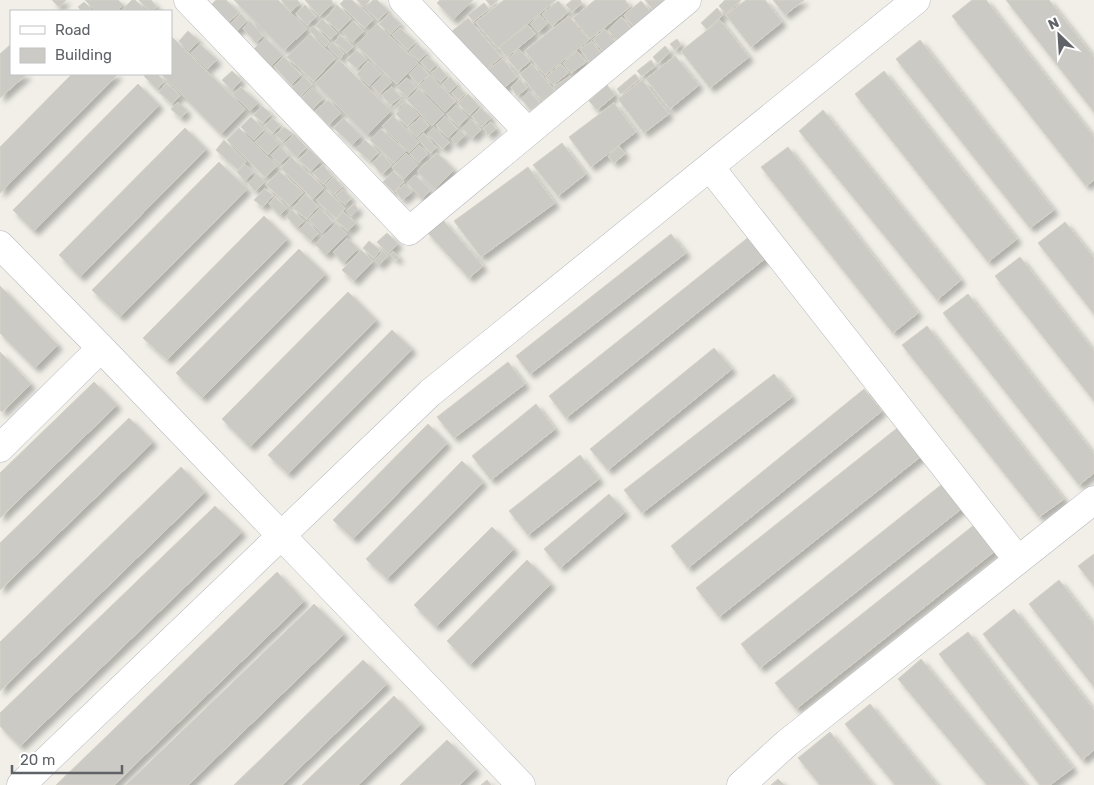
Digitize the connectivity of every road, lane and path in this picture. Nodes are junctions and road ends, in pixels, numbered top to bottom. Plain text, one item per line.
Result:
1 (188, 0) edge
2 (403, 0) edge
3 (687, 0) edge
4 (916, 0) edge
5 (528, 132) junction
6 (710, 167) junction
7 (0, 245) edge
8 (101, 348) junction
9 (0, 448) edge
10 (1094, 500) edge
11 (281, 536) junction
12 (1018, 560) junction
13 (21, 785) edge
14 (521, 785) edge
15 (741, 785) edge

1 - 5 street
2 - 5 street
3 - 5 street
4 - 6 street
6 - 11 street
6 - 12 street
7 - 8 street
8 - 9 street
8 - 11 street
10 - 12 street
11 - 13 street
11 - 14 street
12 - 15 street

